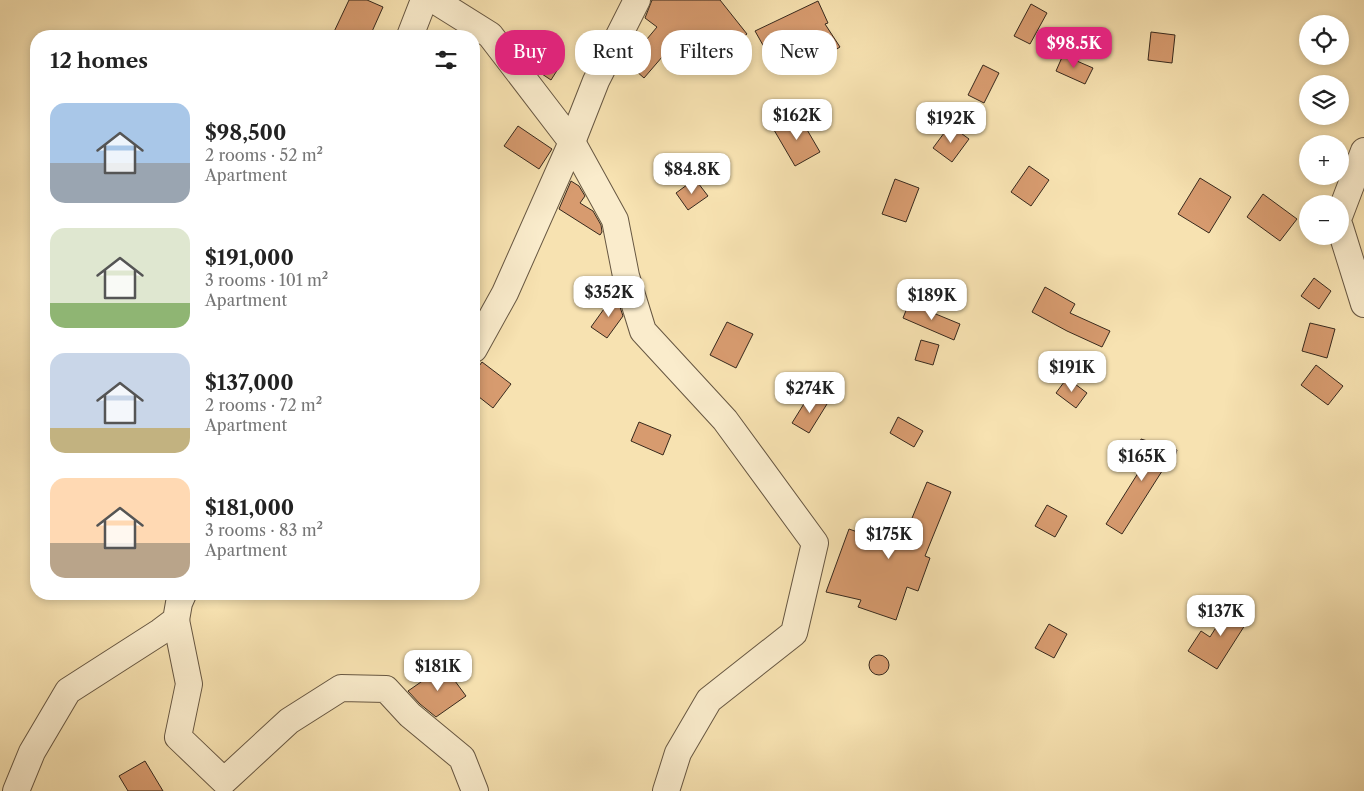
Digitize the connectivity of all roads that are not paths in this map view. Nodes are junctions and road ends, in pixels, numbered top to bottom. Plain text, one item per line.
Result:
1 (424, 0) edge
2 (434, 0) edge
3 (637, 0) edge
4 (412, 30) edge
5 (572, 142) junction
6 (1364, 151) edge
7 (1347, 195) edge
8 (1346, 245) edge
9 (1364, 304) edge
10 (480, 338) edge
11 (181, 600) edge
12 (176, 620) junction
13 (16, 791) edge
14 (475, 791) edge
15 (666, 791) edge

1 - 4 street
2 - 5 street
3 - 5 street
5 - 10 street
5 - 15 street
6 - 7 street
8 - 9 street
11 - 12 street
12 - 13 street
12 - 14 street

